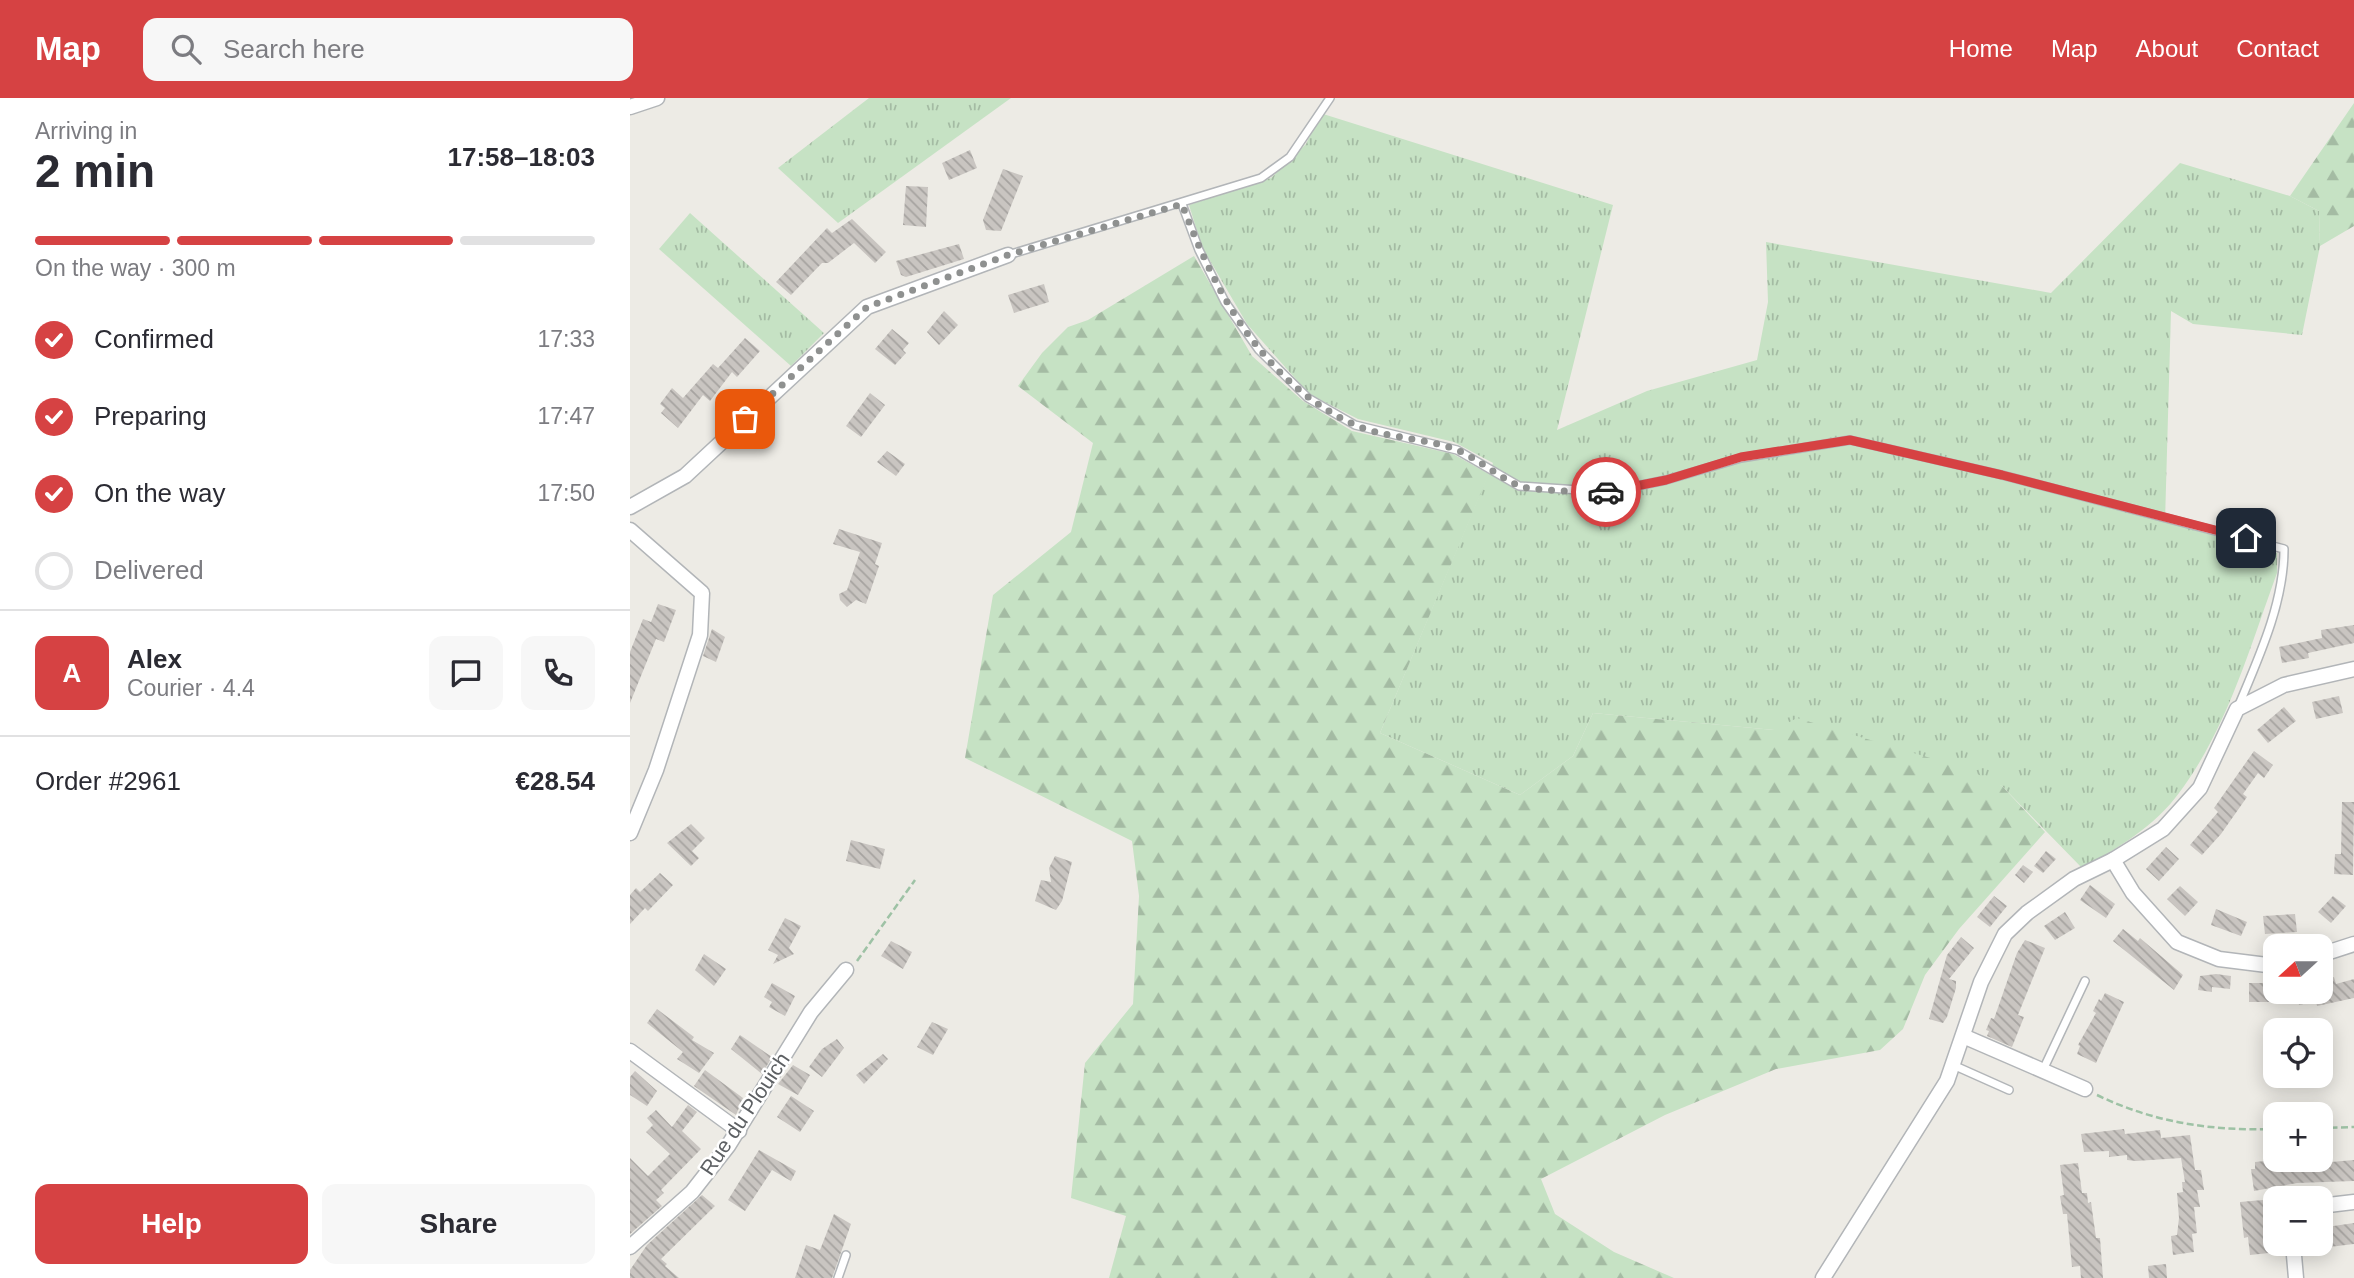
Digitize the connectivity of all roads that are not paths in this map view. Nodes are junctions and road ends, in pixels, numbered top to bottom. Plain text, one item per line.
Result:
1 (657, 98) edge
2 (1330, 98) edge
3 (630, 107) edge
4 (1182, 204) junction
5 (1008, 255) joint
6 (630, 507) edge
7 (630, 530) edge
8 (2354, 669) edge
9 (2237, 709) junction
10 (630, 834) edge
11 (2113, 860) junction
12 (2354, 944) edge
13 (2333, 951) edge
14 (2263, 964) edge
15 (846, 970) road end
16 (2085, 981) dead end
17 (1963, 1036) junction
18 (630, 1051) edge
19 (1953, 1065) junction
20 (2043, 1071) junction
21 (2085, 1089) road end
22 (2010, 1090) dead end
23 (739, 1131) junction
24 (2354, 1202) edge
25 (2333, 1204) edge
26 (630, 1247) edge
27 (846, 1255) dead end
28 (2294, 1256) edge
29 (838, 1278) edge
30 (1824, 1278) edge
31 (2296, 1278) edge

1 - 3 street
2 - 4 lane
4 - 5 lane
4 - 9 lane
5 - 6 street
7 - 10 street
8 - 9 street
9 - 11 street
11 - 14 street
11 - 17 street
12 - 13 street
15 - 23 street, Rue du Plouich
16 - 20 lane
17 - 19 street
17 - 20 street
18 - 23 street
19 - 22 lane
19 - 30 street
20 - 21 street
23 - 26 street, Rue du Plouich
24 - 25 street
27 - 29 lane
28 - 31 street

